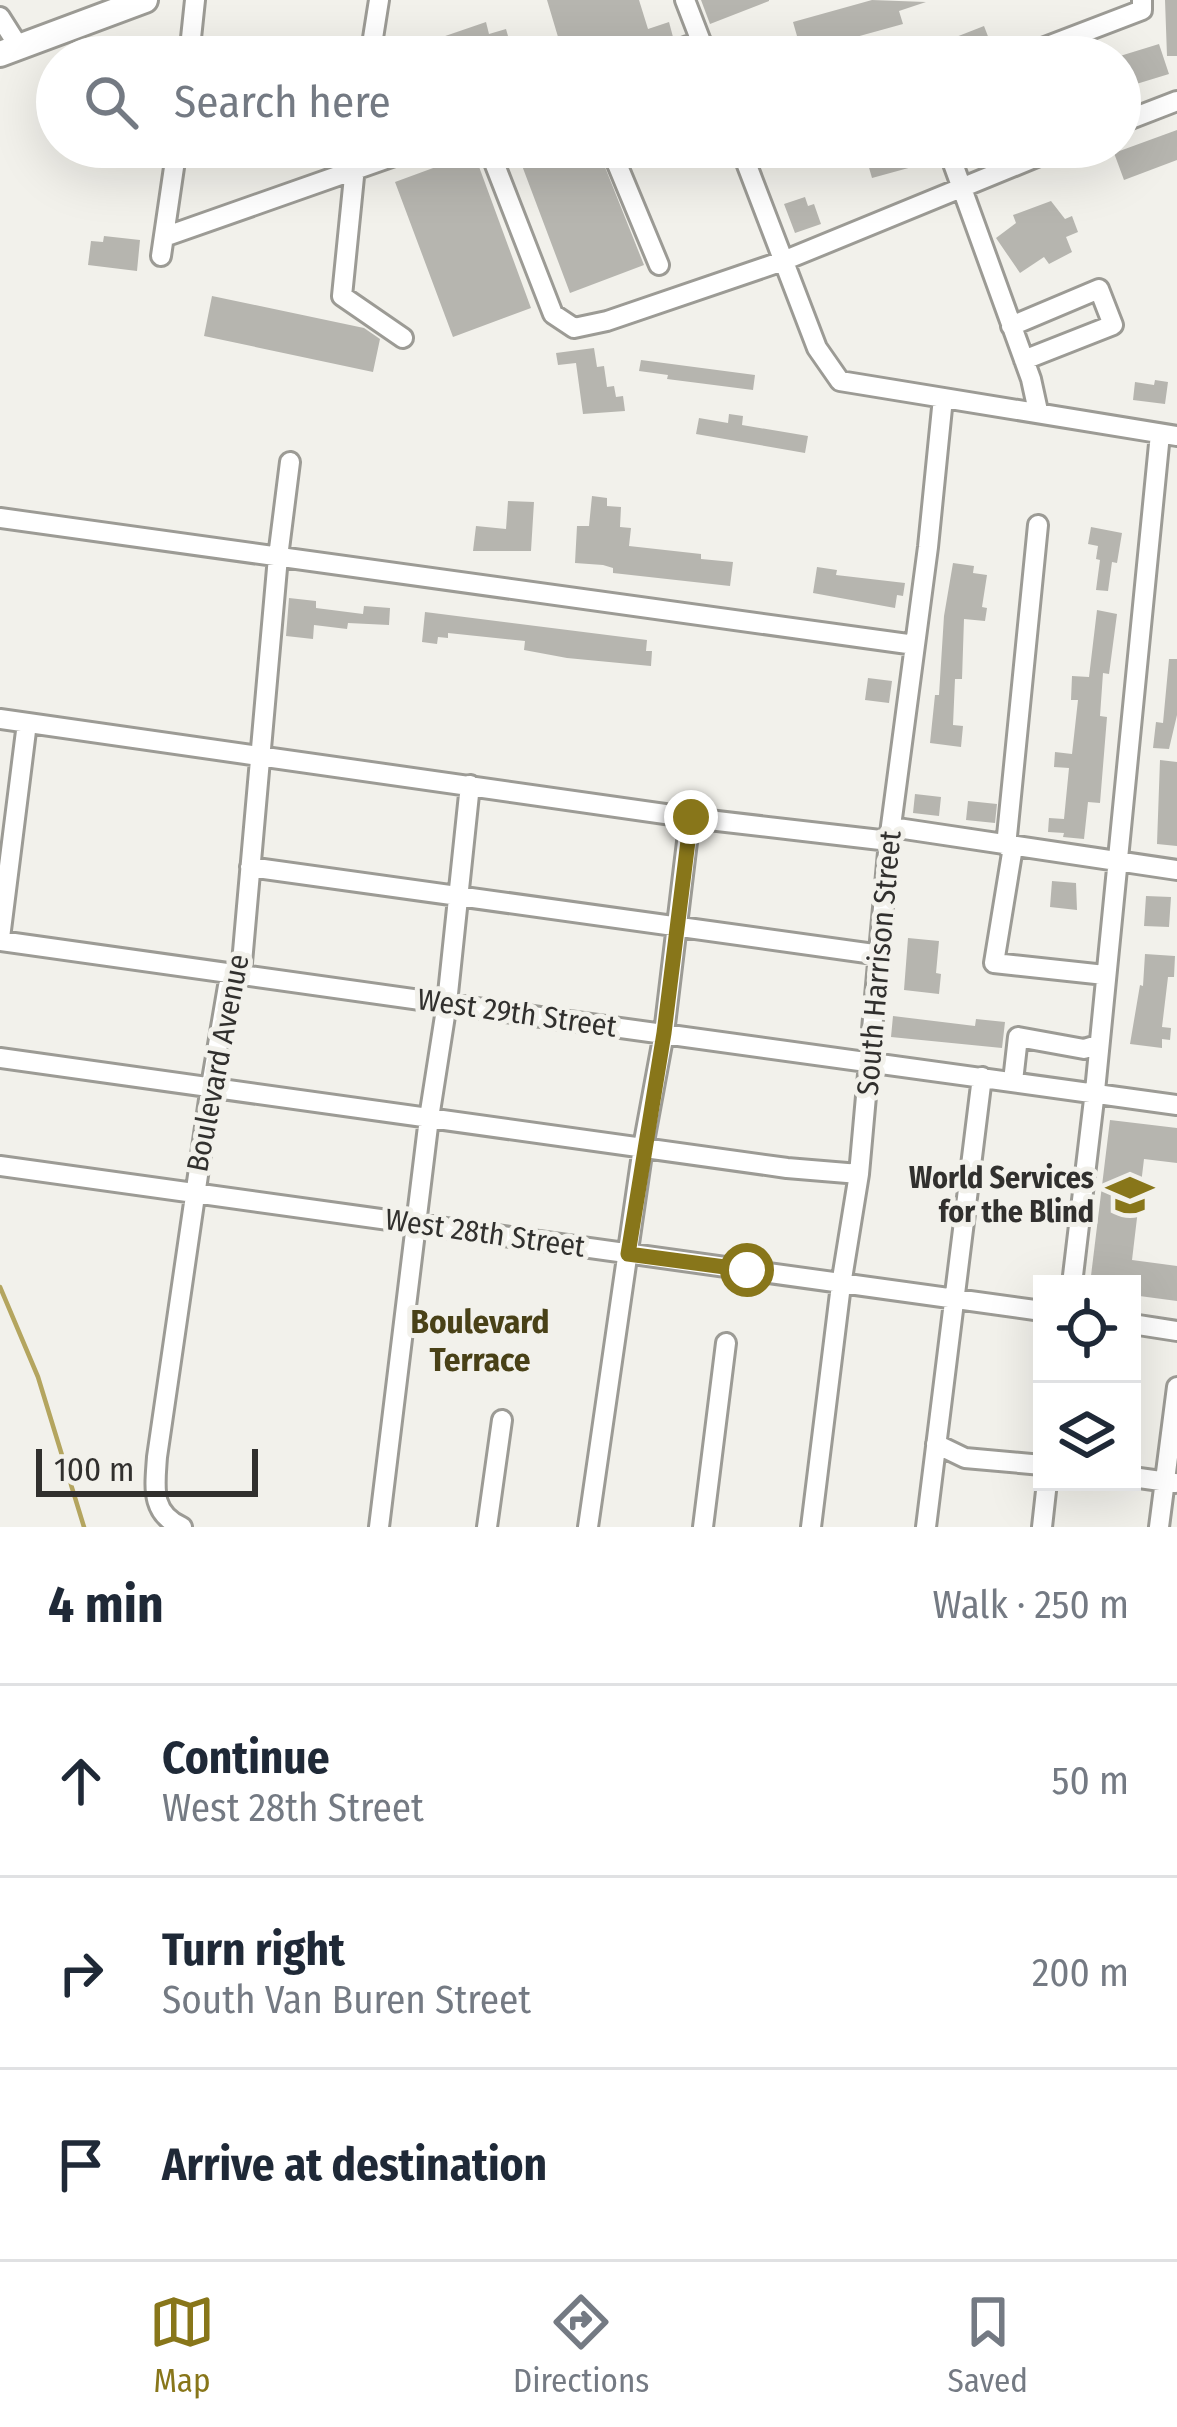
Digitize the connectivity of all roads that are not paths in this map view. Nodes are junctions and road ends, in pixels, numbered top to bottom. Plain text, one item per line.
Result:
1 (146, 0) edge
2 (195, 0) edge
3 (379, 0) edge
4 (685, 0) edge
5 (1142, 0) edge
6 (0, 17) edge
7 (48, 36) edge
8 (191, 36) edge
9 (373, 36) edge
10 (699, 36) edge
11 (1073, 36) edge
12 (10, 50) edge
13 (1177, 101) edge
14 (1141, 115) edge
15 (174, 168) edge
16 (354, 168) edge
17 (362, 168) edge
18 (496, 168) edge
19 (619, 168) edge
20 (748, 168) edge
21 (955, 168) edge
22 (1013, 168) edge
23 (354, 171) junction
24 (963, 190) junction
25 (783, 261) junction
26 (658, 265) dead end
27 (1011, 326) junction
28 (403, 338) dead end
29 (1024, 360) junction
30 (943, 398) junction
31 (1038, 411) junction
32 (1169, 435) edge
33 (290, 462) dead end
34 (0, 518) edge
35 (1038, 525) dead end
36 (278, 556) junction
37 (915, 645) junction
38 (0, 719) edge
39 (27, 723) junction
40 (260, 756) junction
41 (470, 785) junction
42 (691, 817) junction
43 (890, 834) junction
44 (1010, 847) junction
45 (1118, 862) junction
46 (250, 867) junction
47 (1177, 870) edge
48 (456, 898) junction
49 (674, 928) junction
50 (0, 939) edge
51 (881, 955) junction
52 (241, 974) junction
53 (1105, 974) junction
54 (447, 1003) junction
55 (664, 1033) junction
56 (1097, 1045) junction
57 (0, 1058) edge
58 (868, 1065) junction
59 (982, 1078) junction
60 (1013, 1081) junction
61 (211, 1086) junction
62 (1095, 1091) junction
63 (1177, 1105) edge
64 (429, 1118) junction
65 (643, 1147) junction
66 (0, 1166) edge
67 (860, 1174) junction
68 (193, 1192) junction
69 (416, 1222) junction
70 (628, 1254) junction
71 (1073, 1275) edge
72 (841, 1285) junction
73 (956, 1300) junction
74 (1033, 1310) edge
75 (1141, 1325) edge
76 (1177, 1331) edge
77 (726, 1343) dead end
78 (1177, 1388) edge
79 (502, 1420) dead end
80 (936, 1444) junction
81 (1033, 1465) edge
82 (1141, 1478) edge
83 (1171, 1482) edge
84 (1047, 1491) edge
85 (173, 1522) edge
86 (379, 1527) edge
87 (487, 1527) edge
88 (588, 1527) edge
89 (703, 1527) edge
90 (811, 1527) edge
91 (926, 1527) edge
92 (1042, 1527) edge
93 (1160, 1527) edge

1 - 7 main road
2 - 8 street
3 - 9 street
4 - 10 street
5 - 11 street
6 - 12 street
13 - 14 street
15 - 23 street
16 - 23 street
17 - 23 street
18 - 25 street
19 - 26 street
20 - 25 street
21 - 24 street
22 - 24 street
23 - 28 street
24 - 25 street
24 - 27 street
25 - 30 street
27 - 29 street
27 - 29 street
29 - 31 street
30 - 31 street
30 - 37 street, South Harrison Street
31 - 32 street
32 - 45 street
33 - 36 street, Boulevard Avenue
34 - 36 street
35 - 44 street
36 - 37 street
36 - 40 street, Boulevard Avenue
37 - 43 street, South Harrison Street
38 - 39 street
39 - 40 street
39 - 50 street
40 - 41 street
40 - 46 street, Boulevard Avenue
41 - 42 street
41 - 48 street
42 - 43 street
42 - 49 street
43 - 44 street
43 - 51 street, South Harrison Street
44 - 45 street
44 - 53 street
45 - 47 street
45 - 53 street
46 - 48 street
46 - 52 street, Boulevard Avenue
48 - 49 street
48 - 54 street
49 - 51 street
49 - 55 street
50 - 52 street, West 29th Street
51 - 58 street, South Harrison Street
52 - 54 street, West 29th Street
52 - 61 street, Boulevard Avenue
53 - 56 street
54 - 55 street, West 29th Street
54 - 64 street
55 - 58 street, West 29th Street
55 - 65 street
56 - 60 street
56 - 62 street
57 - 61 street
58 - 59 street, West 29th Street
58 - 67 street, South Harrison Street
59 - 60 street, West 29th Street
59 - 73 street
60 - 62 street, West 29th Street
61 - 64 street
61 - 68 street, Boulevard Avenue
62 - 63 street, West 29th Street
62 - 71 street
64 - 65 street
64 - 69 street
65 - 67 street
65 - 70 street
66 - 68 street, West 28th Street
67 - 72 street, South Harrison Street
68 - 69 street, West 28th Street
68 - 85 street, Boulevard Avenue
69 - 70 street, West 28th Street
69 - 86 street
70 - 72 street, West 28th Street
70 - 88 street
72 - 73 street, West 28th Street
72 - 90 street, South Harrison Street
73 - 74 street, West 28th Street
73 - 80 street
75 - 76 street
77 - 89 street
78 - 83 street
79 - 87 street
80 - 81 street
80 - 91 street
82 - 83 street
83 - 93 street
84 - 92 street

